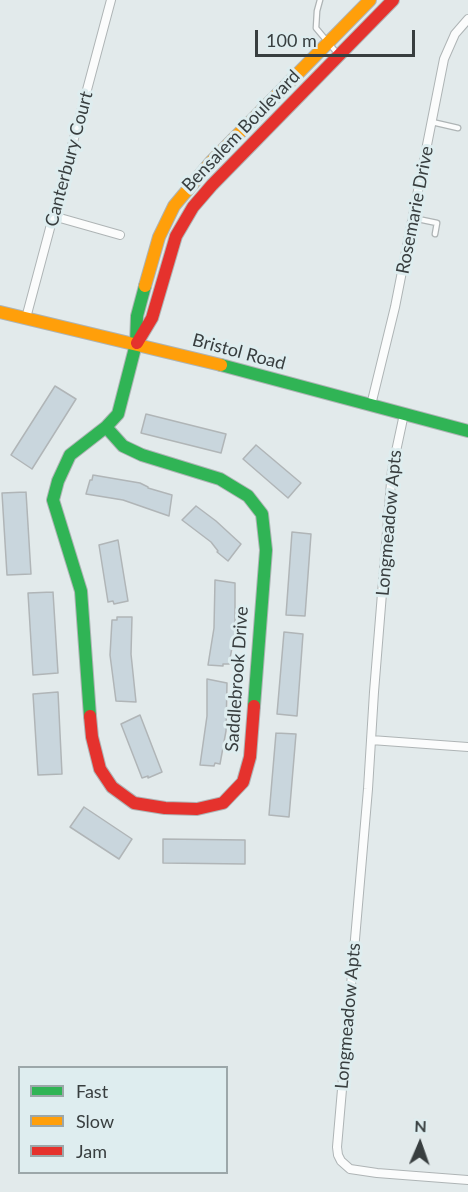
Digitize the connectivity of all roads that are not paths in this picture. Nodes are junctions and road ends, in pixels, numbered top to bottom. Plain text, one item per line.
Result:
1 (111, 0) edge
2 (320, 0) edge
3 (370, 0) edge
4 (393, 0) edge
5 (468, 19) edge
6 (328, 44) junction
7 (339, 55) junction
8 (432, 122) junction
9 (458, 128) dead end
10 (53, 216) junction
11 (413, 218) junction
12 (435, 234) dead end
13 (120, 236) dead end
14 (0, 312) edge
15 (26, 318) junction
16 (136, 344) junction
17 (371, 405) junction
18 (404, 414) junction
19 (106, 427) junction
20 (468, 431) edge
21 (371, 740) junction
22 (468, 747) edge
23 (468, 1180) edge

1 - 10 street, Canterbury Court
2 - 6 lane
3 - 6 street, Bensalem Boulevard
4 - 7 street, Bensalem Boulevard
5 - 8 street, Rosemarie Drive
6 - 7 lane
6 - 16 street, Bensalem Boulevard
7 - 16 street, Bensalem Boulevard
8 - 9 lane
8 - 11 street, Rosemarie Drive
10 - 13 street
10 - 15 street, Canterbury Court
11 - 12 lane
11 - 17 street, Rosemarie Drive
14 - 15 street, Bristol Road
15 - 16 street, Bristol Road
16 - 17 street, Bristol Road
16 - 19 street, Saddlebrook Drive
17 - 18 street, Bristol Road
18 - 20 street, Bristol Road
18 - 21 street, Longmeadow Apts
19 - 19 street, Saddlebrook Drive
21 - 22 street
21 - 23 street, Longmeadow Apts

